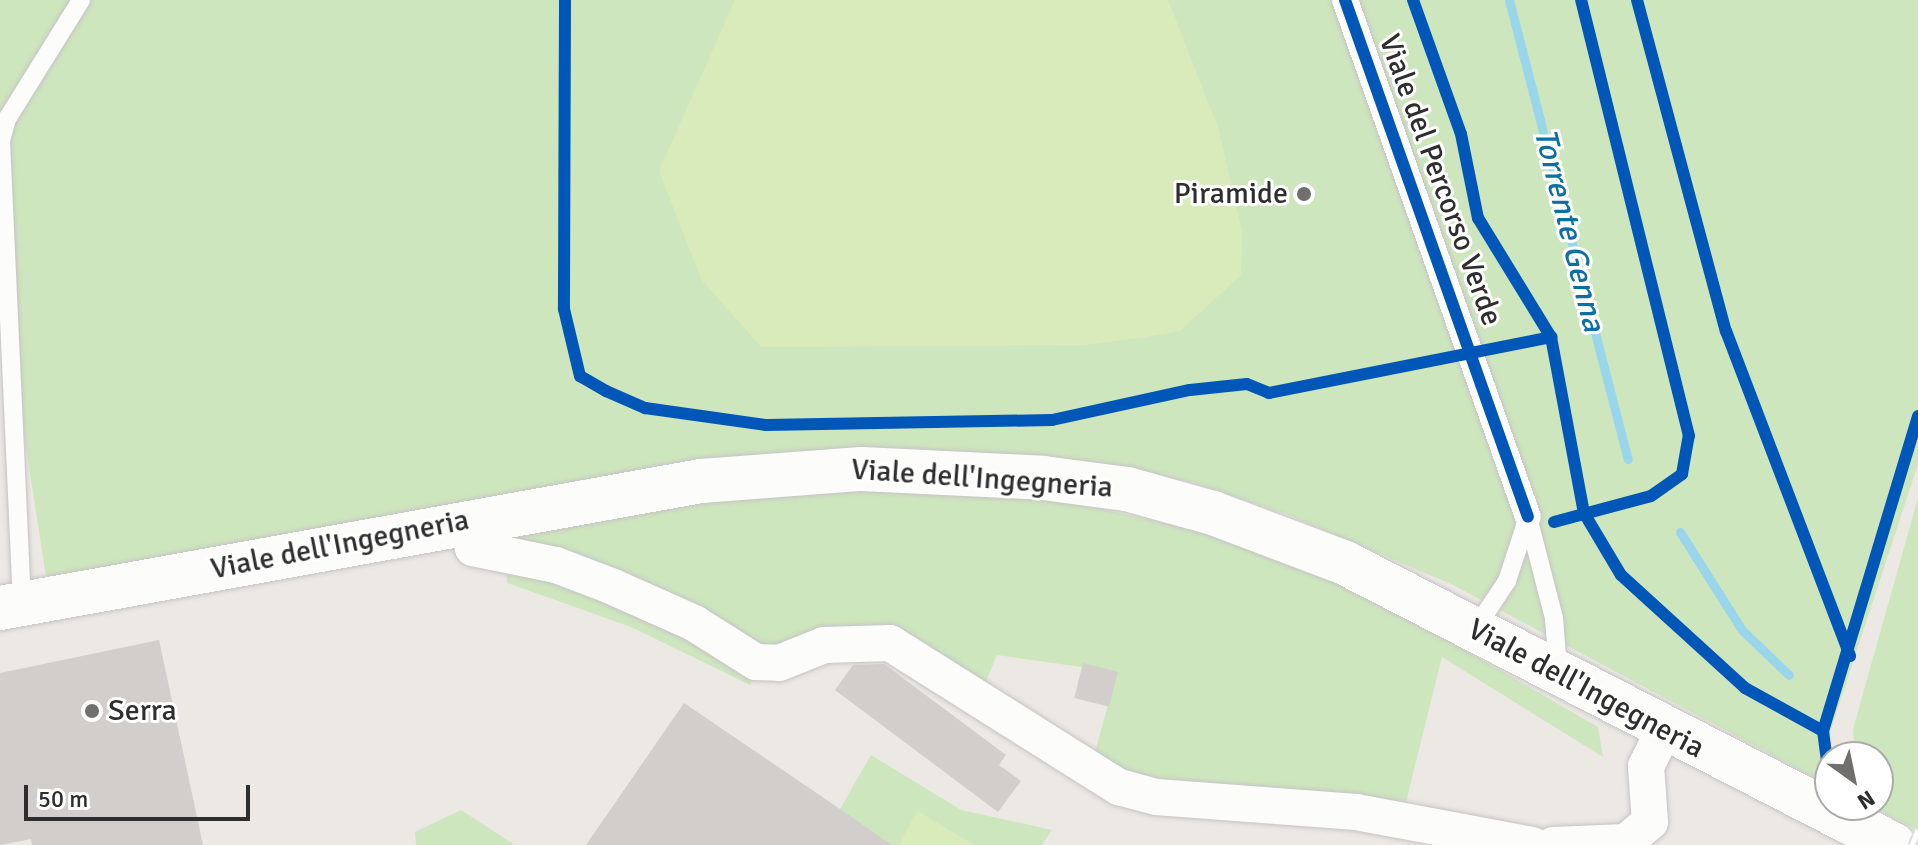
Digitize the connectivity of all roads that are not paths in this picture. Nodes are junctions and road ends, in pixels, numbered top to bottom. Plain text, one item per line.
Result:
1 (81, 0) edge
2 (1345, 0) edge
3 (1528, 517) junction
4 (468, 521) junction
5 (11, 606) edge
6 (1475, 629) junction
7 (1558, 672) junction
8 (1664, 731) junction
9 (1532, 845) edge
10 (1553, 845) edge
11 (1894, 845) edge

1 - 5 lane
2 - 3 street, Viale del Percorso Verde
3 - 6 lane
3 - 7 lane, Viale del Percorso Verde
4 - 5 street, Viale dell'Ingegneria
4 - 6 street, Viale dell'Ingegneria
4 - 9 street
6 - 7 street, Viale dell'Ingegneria
7 - 8 street, Viale dell'Ingegneria
8 - 10 street
8 - 11 street, Viale dell'Ingegneria

